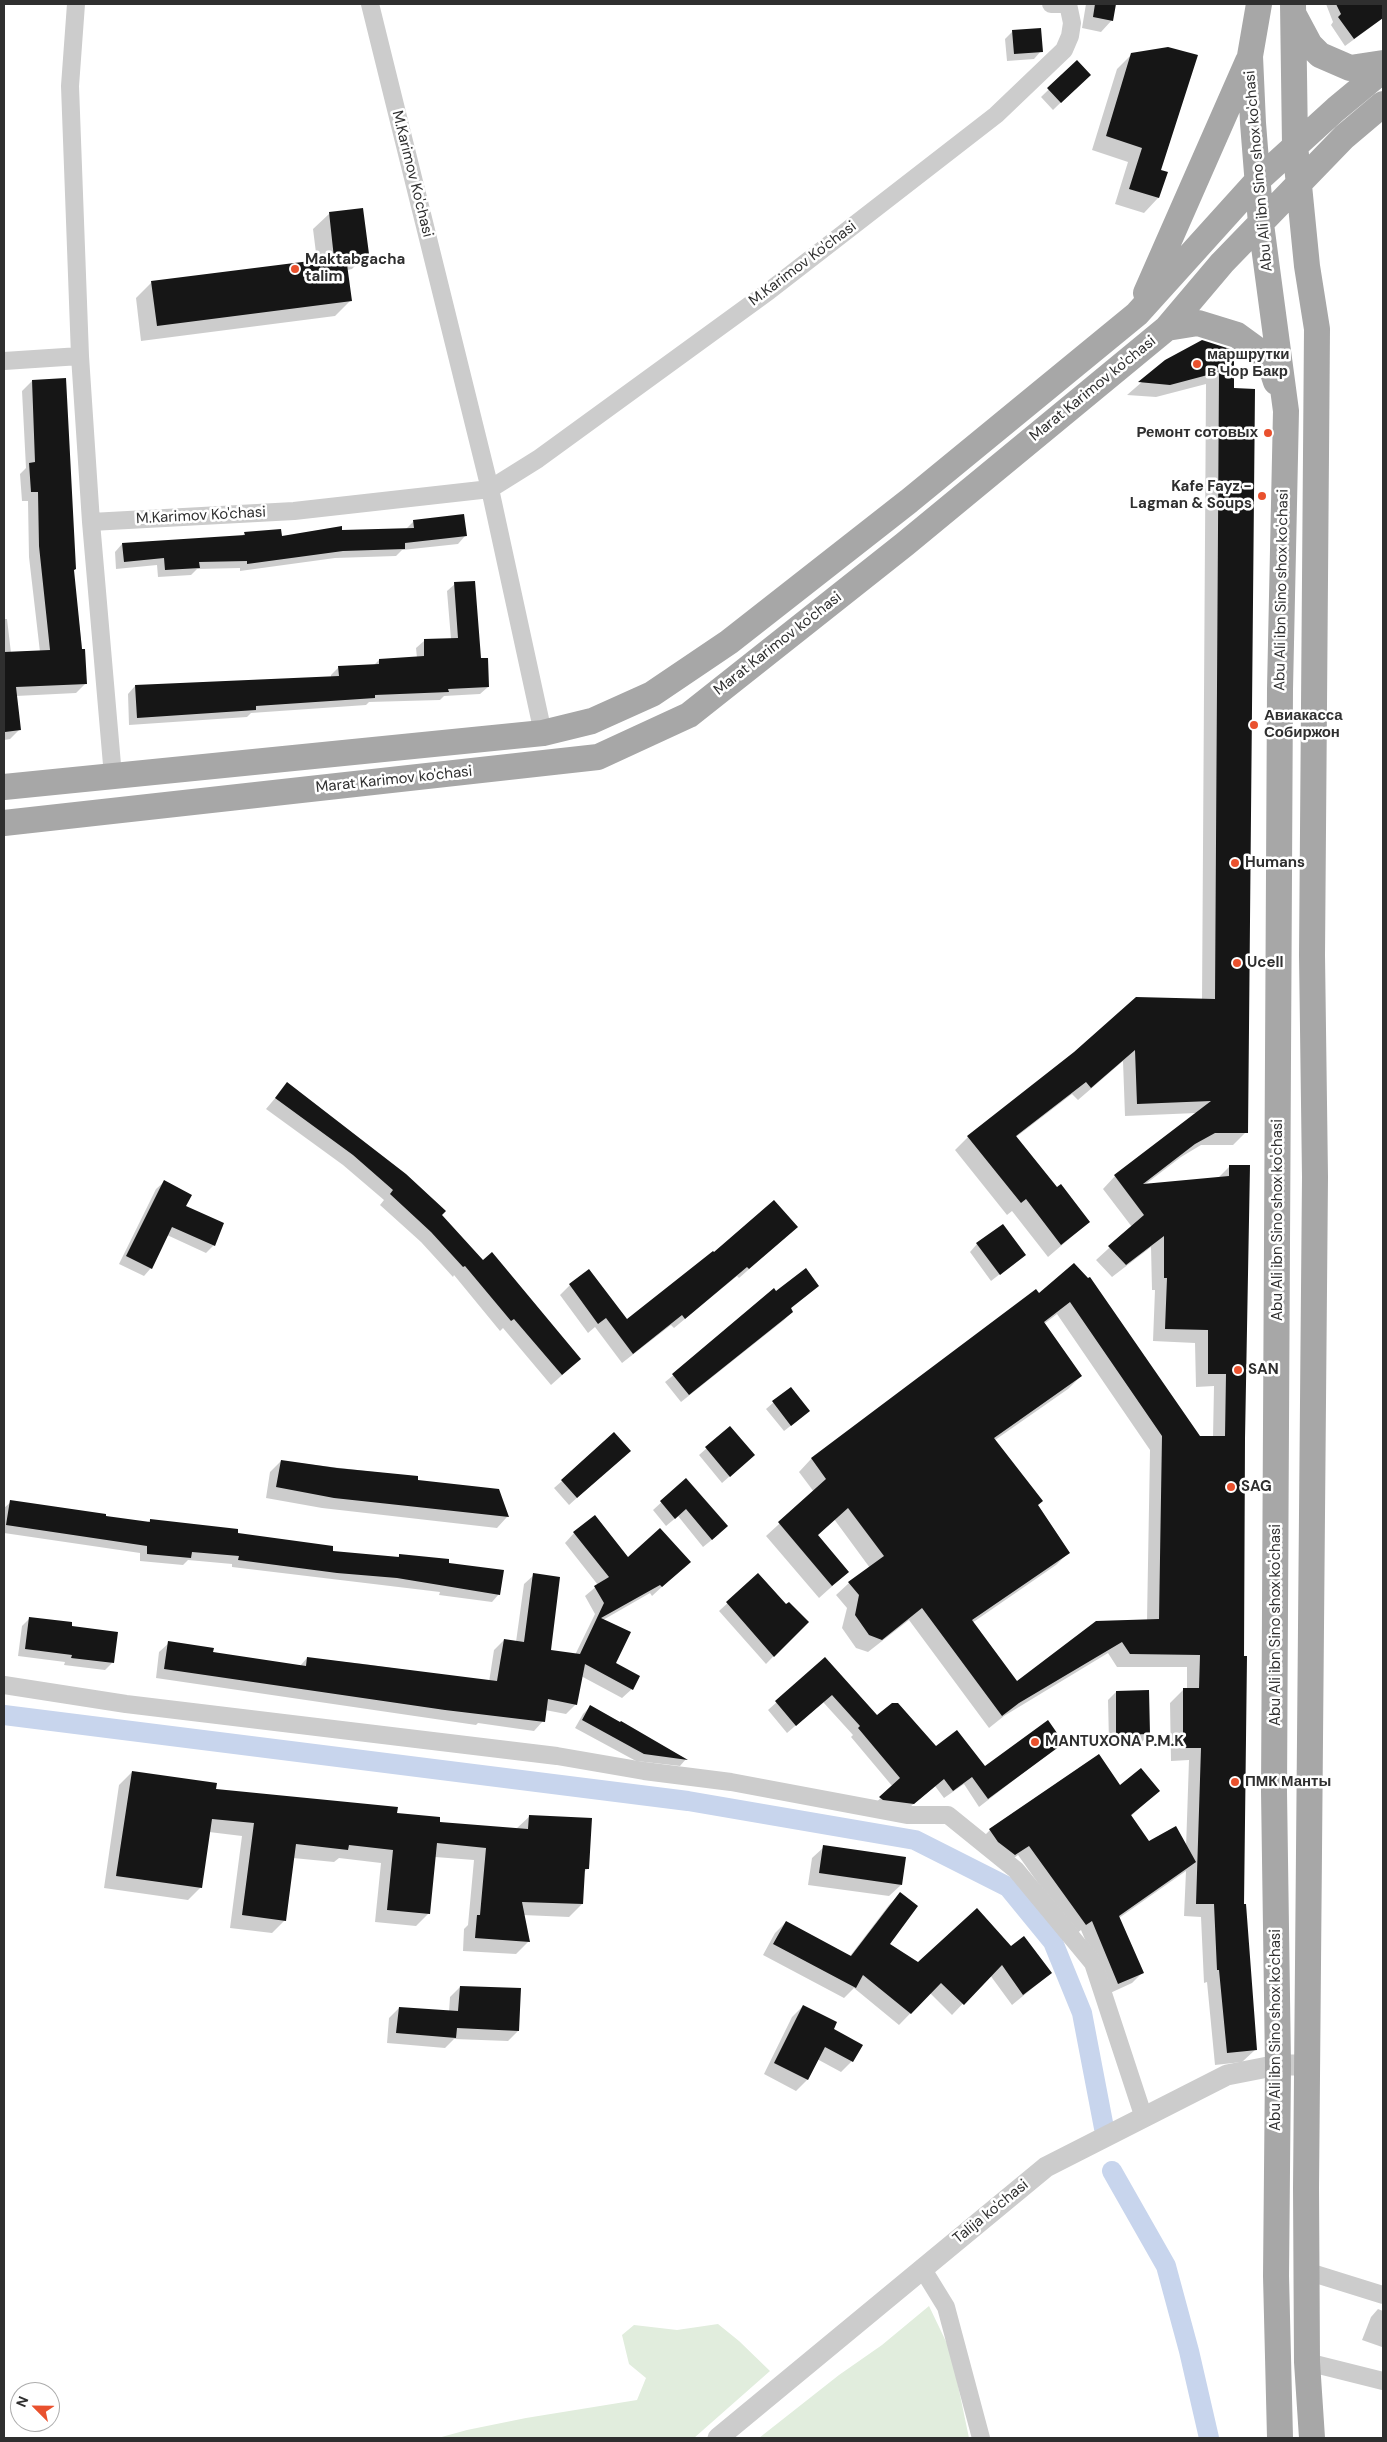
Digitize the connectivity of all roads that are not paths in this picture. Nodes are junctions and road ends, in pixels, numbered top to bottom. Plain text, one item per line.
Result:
1 (76, 4) edge
2 (370, 4) edge
3 (1051, 4) edge
4 (1068, 4) edge
5 (1259, 4) edge
6 (1293, 8) edge
7 (1250, 56) junction
8 (1383, 63) edge
9 (1383, 70) edge
10 (1383, 104) edge
11 (1295, 145) junction
12 (1259, 179) junction
13 (1300, 183) junction
14 (1261, 224) junction
15 (1137, 314) junction
16 (1167, 328) junction
17 (80, 356) junction
18 (4, 361) edge
19 (1286, 411) junction
20 (490, 489) junction
21 (91, 522) junction
22 (543, 733) junction
23 (113, 776) junction
24 (4, 787) edge
25 (4, 823) edge
26 (4, 1685) edge
27 (1278, 2065) junction
28 (1306, 2065) junction
29 (1144, 2118) junction
30 (922, 2268) junction
31 (1306, 2271) junction
32 (1383, 2295) edge
33 (1307, 2322) junction
34 (1278, 2323) junction
35 (1307, 2362) junction
36 (1383, 2381) edge
37 (718, 2438) edge
38 (981, 2438) edge
39 (1280, 2438) edge
40 (1312, 2438) edge

1 - 17 street
2 - 20 street, M.Karimov Ko'chasi
3 - 4 street
4 - 20 street, M.Karimov Ko'chasi
5 - 7 main road, Abu Ali ibn Sino shox ko'chasi
6 - 8 main road
6 - 11 main road, Abu Ali ibn Sino shox ko'chasi
7 - 12 main road, Abu Ali ibn Sino shox ko'chasi
7 - 15 main road
9 - 11 main road, Marat Karimov ko'chasi
10 - 13 main road, Marat Karimov ko'chasi
11 - 12 main road, Marat Karimov ko'chasi
11 - 13 main road, Abu Ali ibn Sino shox ko'chasi
12 - 14 main road, Abu Ali ibn Sino shox ko'chasi
12 - 15 main road, Marat Karimov ko'chasi
13 - 14 main road, Marat Karimov ko'chasi
13 - 28 main road, Abu Ali ibn Sino shox ko'chasi
14 - 16 main road, Marat Karimov ko'chasi
14 - 19 main road, Abu Ali ibn Sino shox ko'chasi
15 - 22 main road, Marat Karimov ko'chasi
16 - 19 main road
16 - 25 main road, Marat Karimov ko'chasi
17 - 18 street
17 - 21 street
19 - 27 main road, Abu Ali ibn Sino shox ko'chasi
20 - 21 street, M.Karimov Ko'chasi
20 - 22 street, M.Karimov Ko'chasi
21 - 23 street
22 - 23 main road, Marat Karimov ko'chasi
23 - 24 main road, Marat Karimov ko'chasi
26 - 29 street
27 - 28 street, Talija ko'chasi
27 - 29 street, Talija ko'chasi
27 - 34 main road, Abu Ali ibn Sino shox ko'chasi
28 - 31 main road, Abu Ali ibn Sino shox ko'chasi
29 - 30 street, Talija ko'chasi
30 - 37 street, Talija ko'chasi
30 - 38 street
31 - 32 street
31 - 33 main road, Abu Ali ibn Sino shox ko'chasi
33 - 34 main road
33 - 35 main road, Abu Ali ibn Sino shox ko'chasi
34 - 39 main road, Abu Ali ibn Sino shox ko'chasi
35 - 36 street
35 - 40 main road, Abu Ali ibn Sino shox ko'chasi

